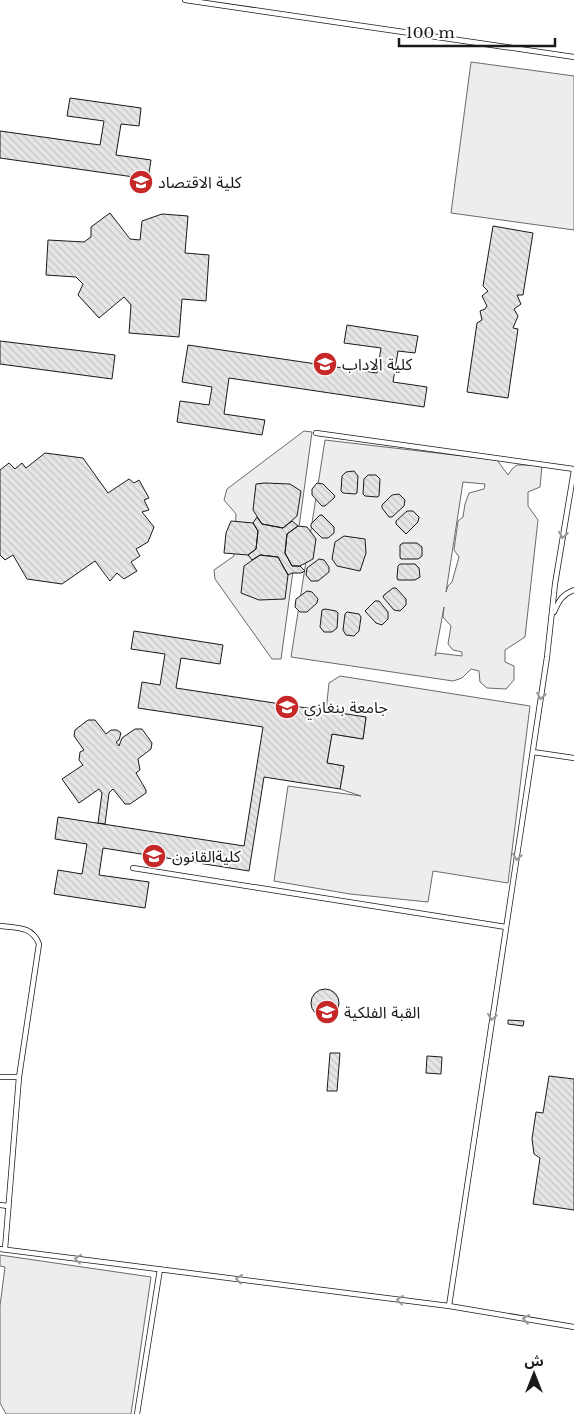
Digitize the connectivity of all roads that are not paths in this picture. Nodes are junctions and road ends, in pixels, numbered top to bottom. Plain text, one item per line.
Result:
1 (185, 0) edge
2 (574, 57) edge
3 (316, 433) dead end
4 (574, 470) edge
5 (574, 590) edge
6 (552, 618) junction
7 (533, 752) junction
8 (574, 758) edge
9 (133, 868) dead end
10 (0, 926) edge
11 (506, 927) junction
12 (0, 1077) edge
13 (18, 1077) junction
14 (0, 1205) edge
15 (8, 1206) junction
16 (2, 1249) edge
17 (160, 1269) junction
18 (449, 1306) junction
19 (574, 1327) edge
20 (137, 1414) edge

1 - 2 lane
3 - 4 lane
4 -> 6 lane
5 - 6 lane
6 -> 7 lane
7 - 8 lane
7 -> 11 lane
9 - 11 lane
10 - 13 lane
11 -> 18 lane
12 - 13 lane
13 - 15 lane
14 - 15 lane
15 - 16 lane
17 -> 16 lane
18 -> 17 lane
17 - 20 lane
19 -> 18 lane

